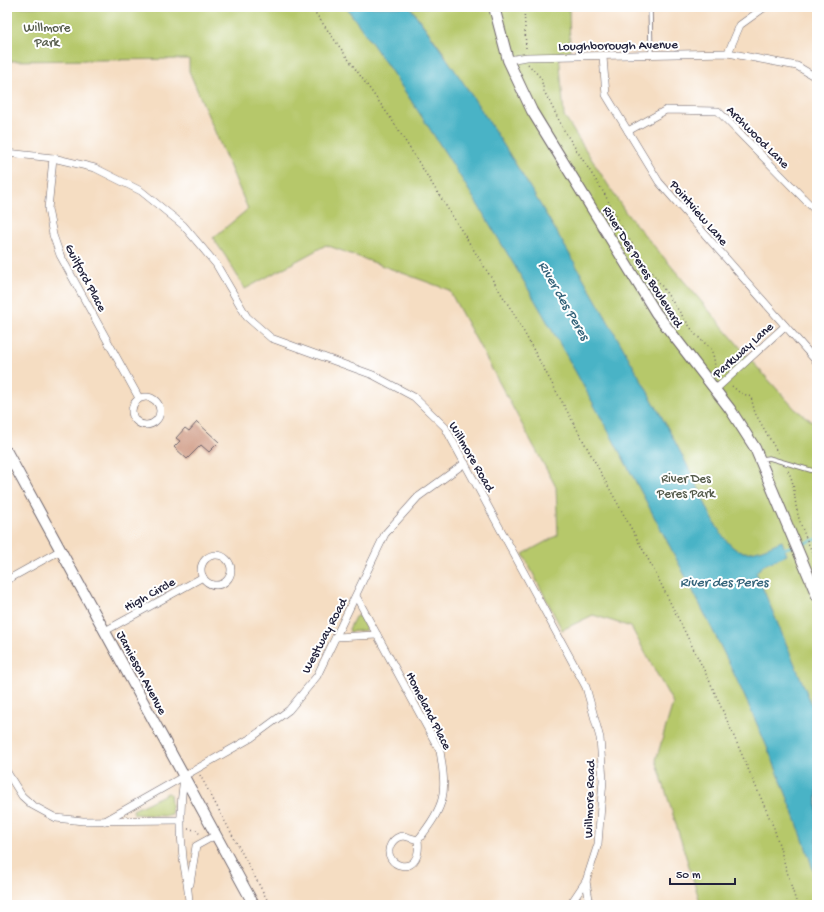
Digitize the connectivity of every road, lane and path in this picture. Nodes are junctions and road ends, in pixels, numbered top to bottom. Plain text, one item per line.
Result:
1 (311, 7) edge
2 (494, 7) edge
3 (524, 7) edge
4 (650, 7) edge
5 (765, 7) edge
6 (526, 51) dead end
7 (728, 53) junction
8 (651, 56) junction
9 (604, 57) junction
10 (508, 60) junction
11 (528, 65) dead end
12 (817, 78) edge
13 (628, 131) junction
14 (7, 153) edge
15 (53, 158) junction
16 (817, 212) edge
17 (785, 326) junction
18 (817, 362) edge
19 (720, 374) dead end
20 (730, 384) dead end
21 (715, 390) junction
22 (139, 398) junction
23 (7, 452) edge
24 (760, 459) junction
25 (783, 462) junction
26 (464, 463) junction
27 (817, 472) edge
28 (61, 550) junction
29 (817, 564) edge
30 (203, 577) junction
31 (7, 580) edge
32 (356, 596) junction
33 (817, 596) edge
34 (105, 630) junction
35 (377, 635) junction
36 (336, 637) junction
37 (7, 772) edge
38 (198, 772) dead end
39 (184, 777) junction
40 (181, 820) junction
41 (105, 821) junction
42 (186, 829) dead end
43 (216, 835) junction
44 (201, 836) dead end
45 (418, 840) junction
46 (586, 881) junction
47 (189, 888) junction
48 (189, 905) edge
49 (254, 905) edge
50 (270, 905) edge
51 (570, 905) edge
52 (590, 905) edge
53 (797, 905) edge

1 - 53 path
2 - 10 main road, River Des Peres Boulevard
3 - 6 path
4 - 8 lane
5 - 7 street
7 - 8 street, Loughborough Avenue
7 - 12 street, Loughborough Avenue
8 - 9 street, Loughborough Avenue
9 - 10 street, Loughborough Avenue
9 - 13 street, Pointview Lane
10 - 21 main road, River Des Peres Boulevard
11 - 19 path
13 - 16 street, Archwood Lane
13 - 17 street, Pointview Lane
14 - 15 street, Willmore Road
15 - 22 street, Guilford Place
15 - 26 street, Willmore Road
17 - 18 street, Pointview Lane
17 - 21 street, Parkway Lane
20 - 25 path
21 - 24 main road, River Des Peres Boulevard
22 - 22 street
23 - 28 main road, Jamieson Avenue
24 - 25 lane
24 - 33 main road, River Des Peres Boulevard
25 - 27 lane
25 - 29 path
26 - 32 street, Westway Road
26 - 46 street, Willmore Road
28 - 31 street
28 - 34 main road, Jamieson Avenue
30 - 30 street
30 - 34 street, High Circle
32 - 35 street, Homeland Place
32 - 36 street, Westway Road
34 - 39 main road, Jamieson Avenue
35 - 36 street
35 - 45 street, Homeland Place
36 - 39 street, Westway Road
37 - 41 street, Westway Road
38 - 50 path
39 - 40 street
39 - 41 street, Westway Road
39 - 43 main road, Jamieson Avenue
40 - 41 street, Westway Road
40 - 47 street
42 - 44 path
43 - 47 street
43 - 49 main road, Jamieson Avenue
45 - 45 street, Homeland Place
46 - 51 street, Willmore Road
46 - 52 street, Willmore Road
47 - 48 street

